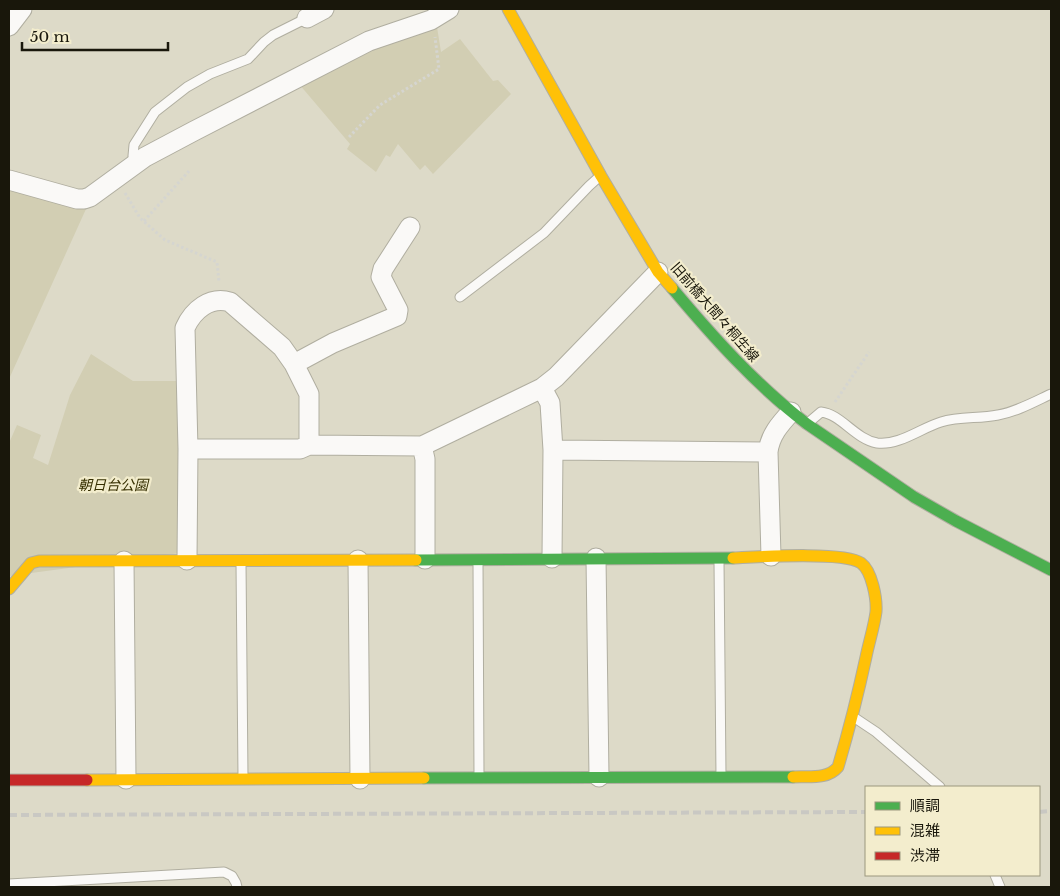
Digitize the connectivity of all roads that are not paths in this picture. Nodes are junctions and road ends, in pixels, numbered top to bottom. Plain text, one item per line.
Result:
1 (22, 9) edge
2 (324, 9) edge
3 (449, 9) edge
4 (508, 9) edge
5 (307, 18) joint
6 (9, 26) edge
7 (135, 164) junction
8 (601, 176) junction
9 (9, 180) edge
10 (410, 226) dead end
11 (658, 272) junction
12 (460, 297) dead end
13 (294, 364) junction
14 (542, 388) junction
15 (1051, 394) edge
16 (791, 412) junction
17 (808, 424) junction
18 (309, 445) junction
19 (422, 446) junction
20 (188, 450) junction
21 (553, 450) junction
22 (768, 452) junction
23 (770, 556) junction
24 (552, 558) junction
25 (596, 558) junction
26 (719, 558) junction
27 (425, 559) junction
28 (478, 559) junction
29 (187, 560) junction
30 (241, 560) junction
31 (358, 560) junction
32 (124, 561) junction
33 (1051, 570) edge
34 (9, 589) edge
35 (852, 717) junction
36 (599, 776) junction
37 (479, 778) junction
38 (721, 778) junction
39 (243, 779) junction
40 (360, 779) junction
41 (9, 780) edge
42 (126, 780) junction
43 (939, 786) edge
44 (9, 884) edge
45 (237, 887) edge

1 - 6 street
2 - 5 street
3 - 7 street
4 - 8 street, 旧前橋大間々桐生線
5 - 7 lane
7 - 9 street
8 - 11 street, 旧前橋大間々桐生線
8 - 12 lane
10 - 13 street
11 - 14 street
11 - 16 street, 旧前橋大間々桐生線
13 - 18 street
13 - 20 street
14 - 19 street
14 - 21 street
15 - 17 lane
16 - 17 street, 旧前橋大間々桐生線
16 - 22 street
17 - 33 street, 旧前橋大間々桐生線
18 - 19 street
18 - 20 street
19 - 27 street
20 - 29 street
21 - 22 street
21 - 24 street
22 - 23 street
23 - 26 street
23 - 35 street
24 - 25 street
24 - 28 street
25 - 26 street
25 - 36 street
26 - 38 lane
27 - 28 street
27 - 31 street
28 - 37 lane
29 - 30 street
29 - 32 street
30 - 31 street
30 - 39 lane
31 - 40 street
32 - 34 street
32 - 42 street
35 - 38 street
35 - 43 lane
36 - 37 street
36 - 38 street
37 - 40 street
39 - 40 street
39 - 42 street
41 - 42 street
44 - 45 lane

